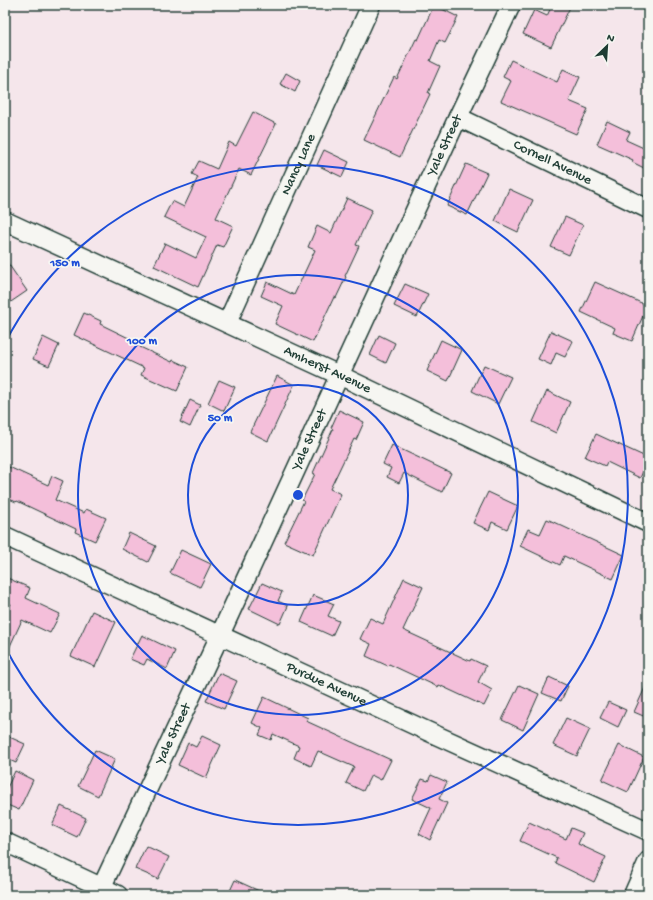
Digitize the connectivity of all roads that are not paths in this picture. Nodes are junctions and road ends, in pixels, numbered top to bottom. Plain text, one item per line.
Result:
1 (371, 5) edge
2 (510, 5) edge
3 (458, 117) junction
4 (648, 209) edge
5 (5, 221) edge
6 (227, 323) junction
7 (339, 375) junction
8 (648, 523) edge
9 (5, 536) edge
10 (220, 635) junction
11 (648, 831) edge
12 (5, 842) edge
13 (648, 861) edge
14 (99, 891) edge
15 (118, 895) edge
16 (633, 895) edge

1 - 6 street, Nancy Lane
2 - 3 street, Yale Street
3 - 4 street, Cornell Avenue
3 - 7 street, Yale Street
5 - 6 street, Amherst Avenue
6 - 7 street, Amherst Avenue
7 - 8 street, Amherst Avenue
7 - 10 street, Yale Street
9 - 10 street, Purdue Avenue
10 - 11 street, Purdue Avenue
10 - 14 street, Yale Street
12 - 14 street
13 - 16 street
14 - 15 street

